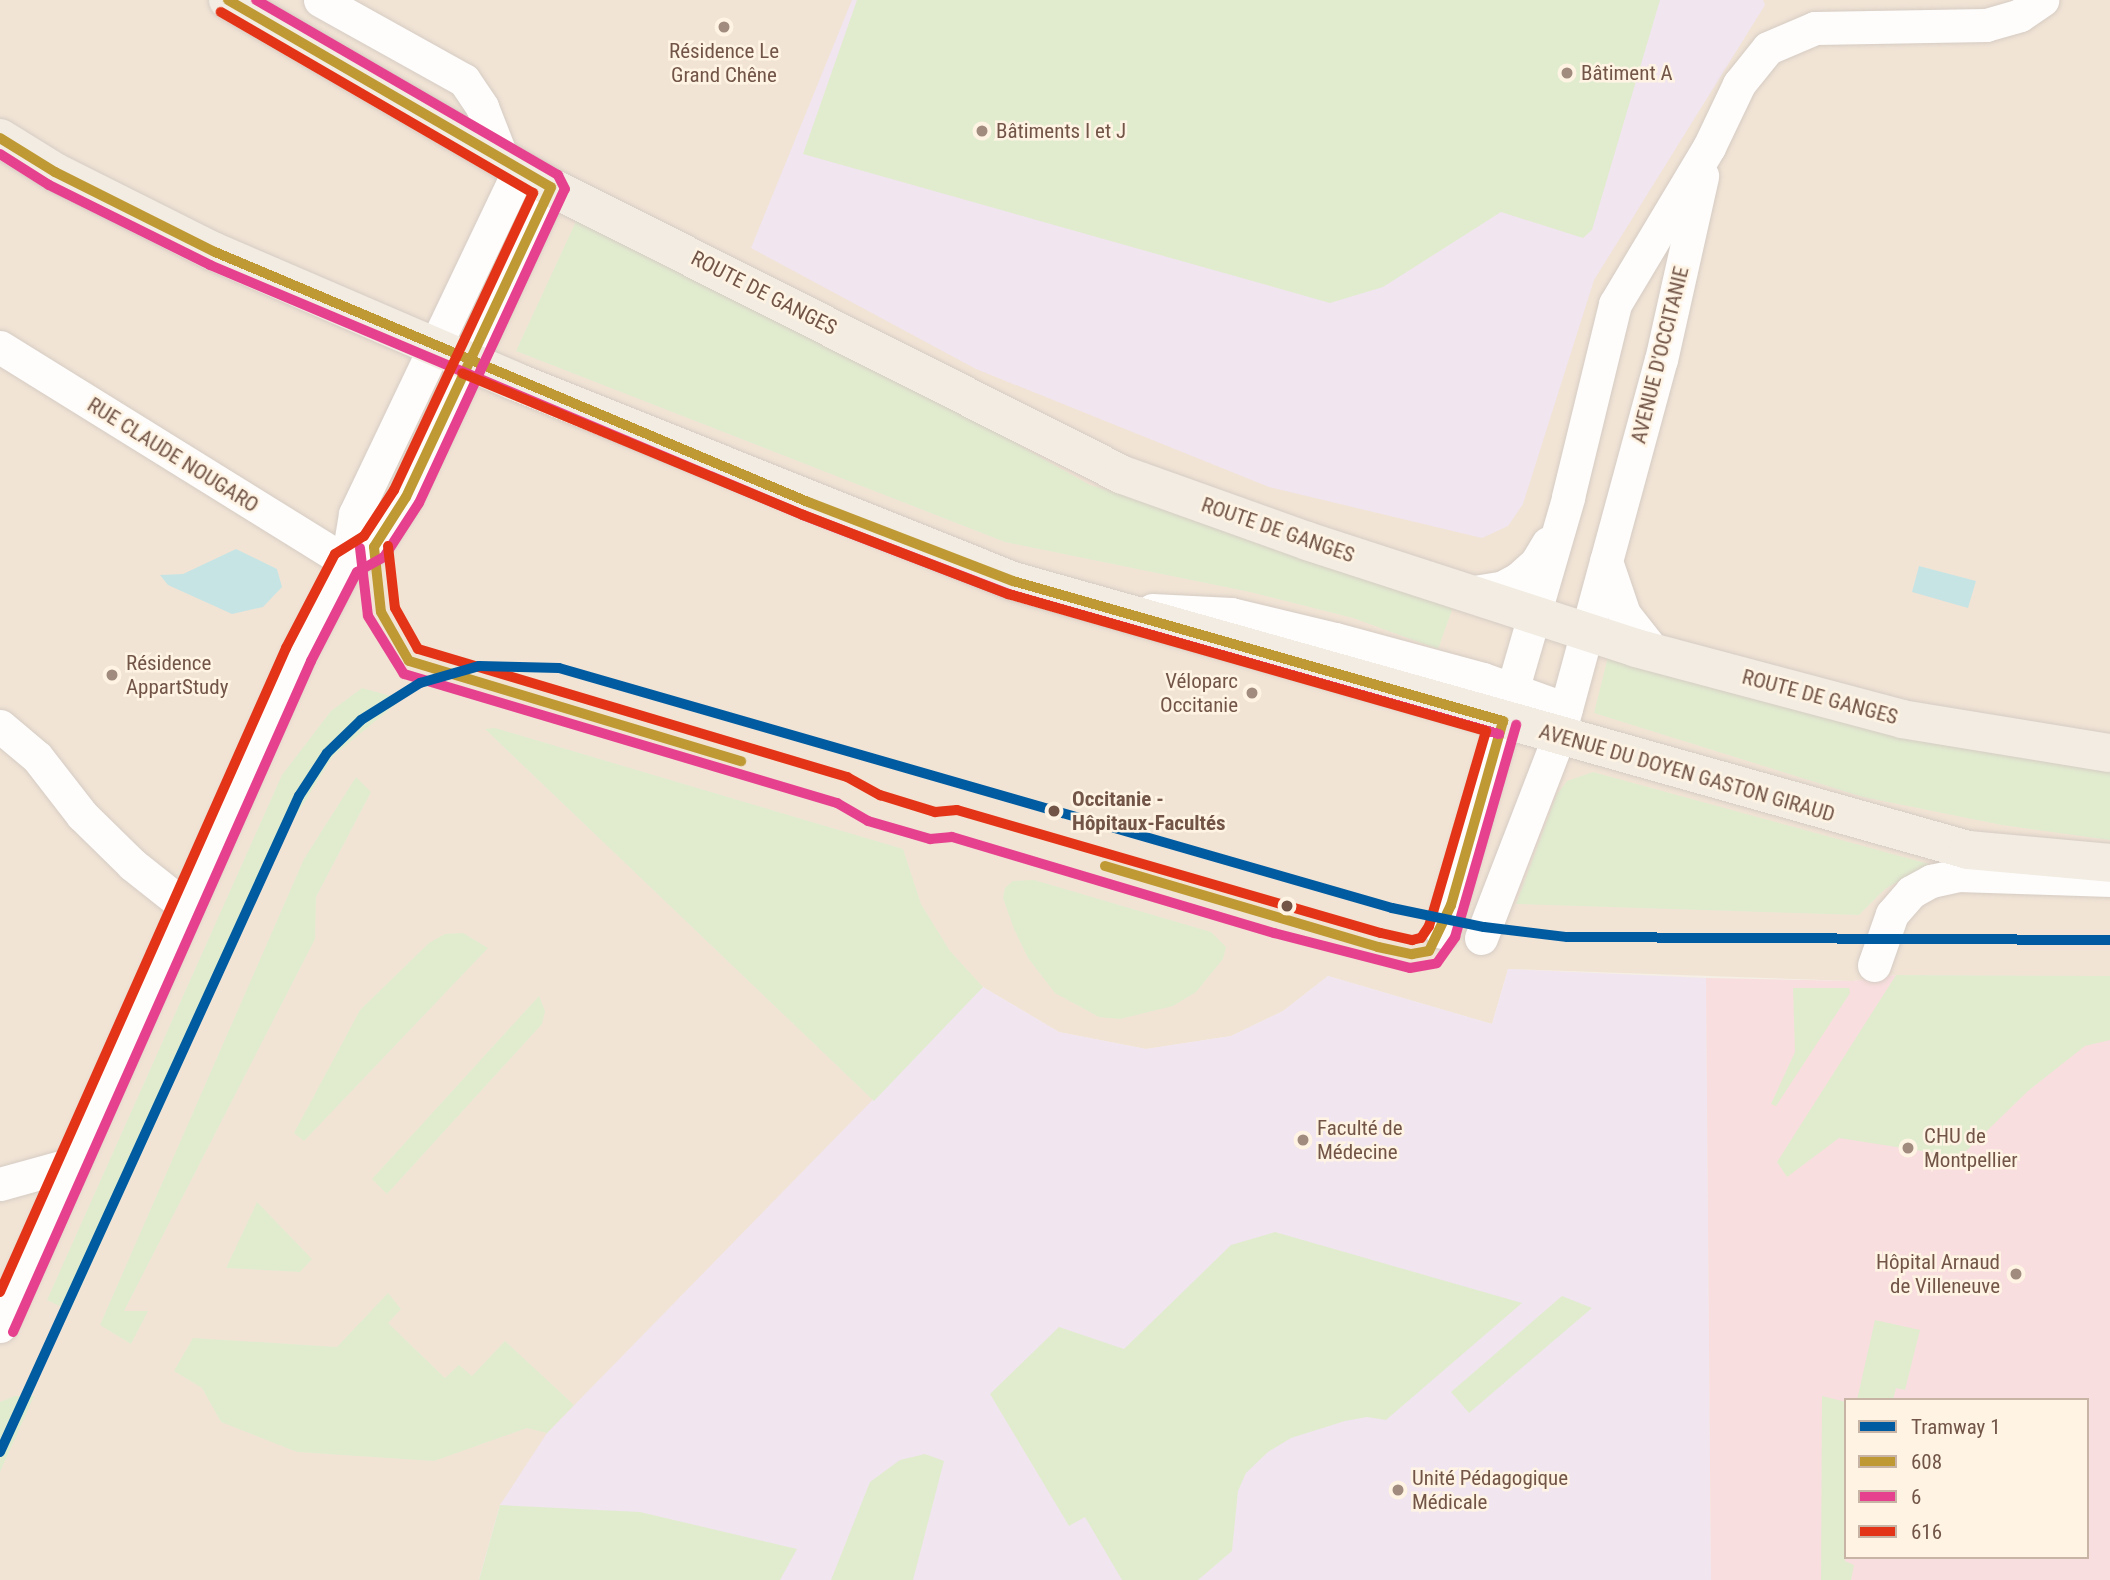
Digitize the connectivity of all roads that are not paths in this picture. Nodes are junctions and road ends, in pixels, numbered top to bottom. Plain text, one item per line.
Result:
1 (228, 0) edge
2 (320, 0) edge
3 (2042, 0) edge
4 (0, 138) edge
5 (1709, 147) junction
6 (524, 171) junction
7 (433, 345) junction
8 (0, 347) edge
9 (467, 360) junction
10 (1561, 519) junction
11 (1606, 561) junction
12 (347, 562) junction
13 (1468, 593) junction
14 (1533, 616) junction
15 (1585, 633) junction
16 (1654, 652) junction
17 (1508, 706) junction
18 (1562, 723) junction
19 (0, 726) edge
20 (2110, 753) edge
21 (2110, 863) edge
22 (2110, 880) edge
23 (186, 907) junction
24 (1442, 932) dead end
25 (1481, 938) dead end
26 (1874, 965) dead end
27 (72, 1164) junction
28 (0, 1184) edge
29 (0, 1326) edge

1 - 6 main road, ROUTE DE GANGES
2 - 6 street
3 - 5 street, AVENUE D'OCCITANIE
4 - 7 main road, AVENUE DU DOYEN GASTON GIRAUD
5 - 10 street, AVENUE D'OCCITANIE
5 - 11 street, AVENUE D'OCCITANIE
6 - 7 street
6 - 9 street
6 - 13 main road, ROUTE DE GANGES
7 - 9 main road, AVENUE DU DOYEN GASTON GIRAUD
7 - 12 street
8 - 12 street, RUE CLAUDE NOUGARO
9 - 12 street
9 - 17 main road, AVENUE DU DOYEN GASTON GIRAUD
10 - 13 street, AVENUE D'OCCITANIE
10 - 14 street, AVENUE D'OCCITANIE
11 - 15 street, AVENUE D'OCCITANIE
11 - 16 street
12 - 23 street
13 - 14 main road, ROUTE DE GANGES
14 - 15 main road, ROUTE DE GANGES
14 - 17 street, AVENUE D'OCCITANIE
15 - 16 main road, ROUTE DE GANGES
15 - 18 street, AVENUE D'OCCITANIE
16 - 20 main road, ROUTE DE GANGES
17 - 18 main road, AVENUE DU DOYEN GASTON GIRAUD
17 - 24 street, AVENUE D'OCCITANIE
18 - 21 main road, AVENUE DU DOYEN GASTON GIRAUD
18 - 25 street, AVENUE D'OCCITANIE
19 - 23 street
22 - 26 street
23 - 27 street
27 - 28 street
27 - 29 street

